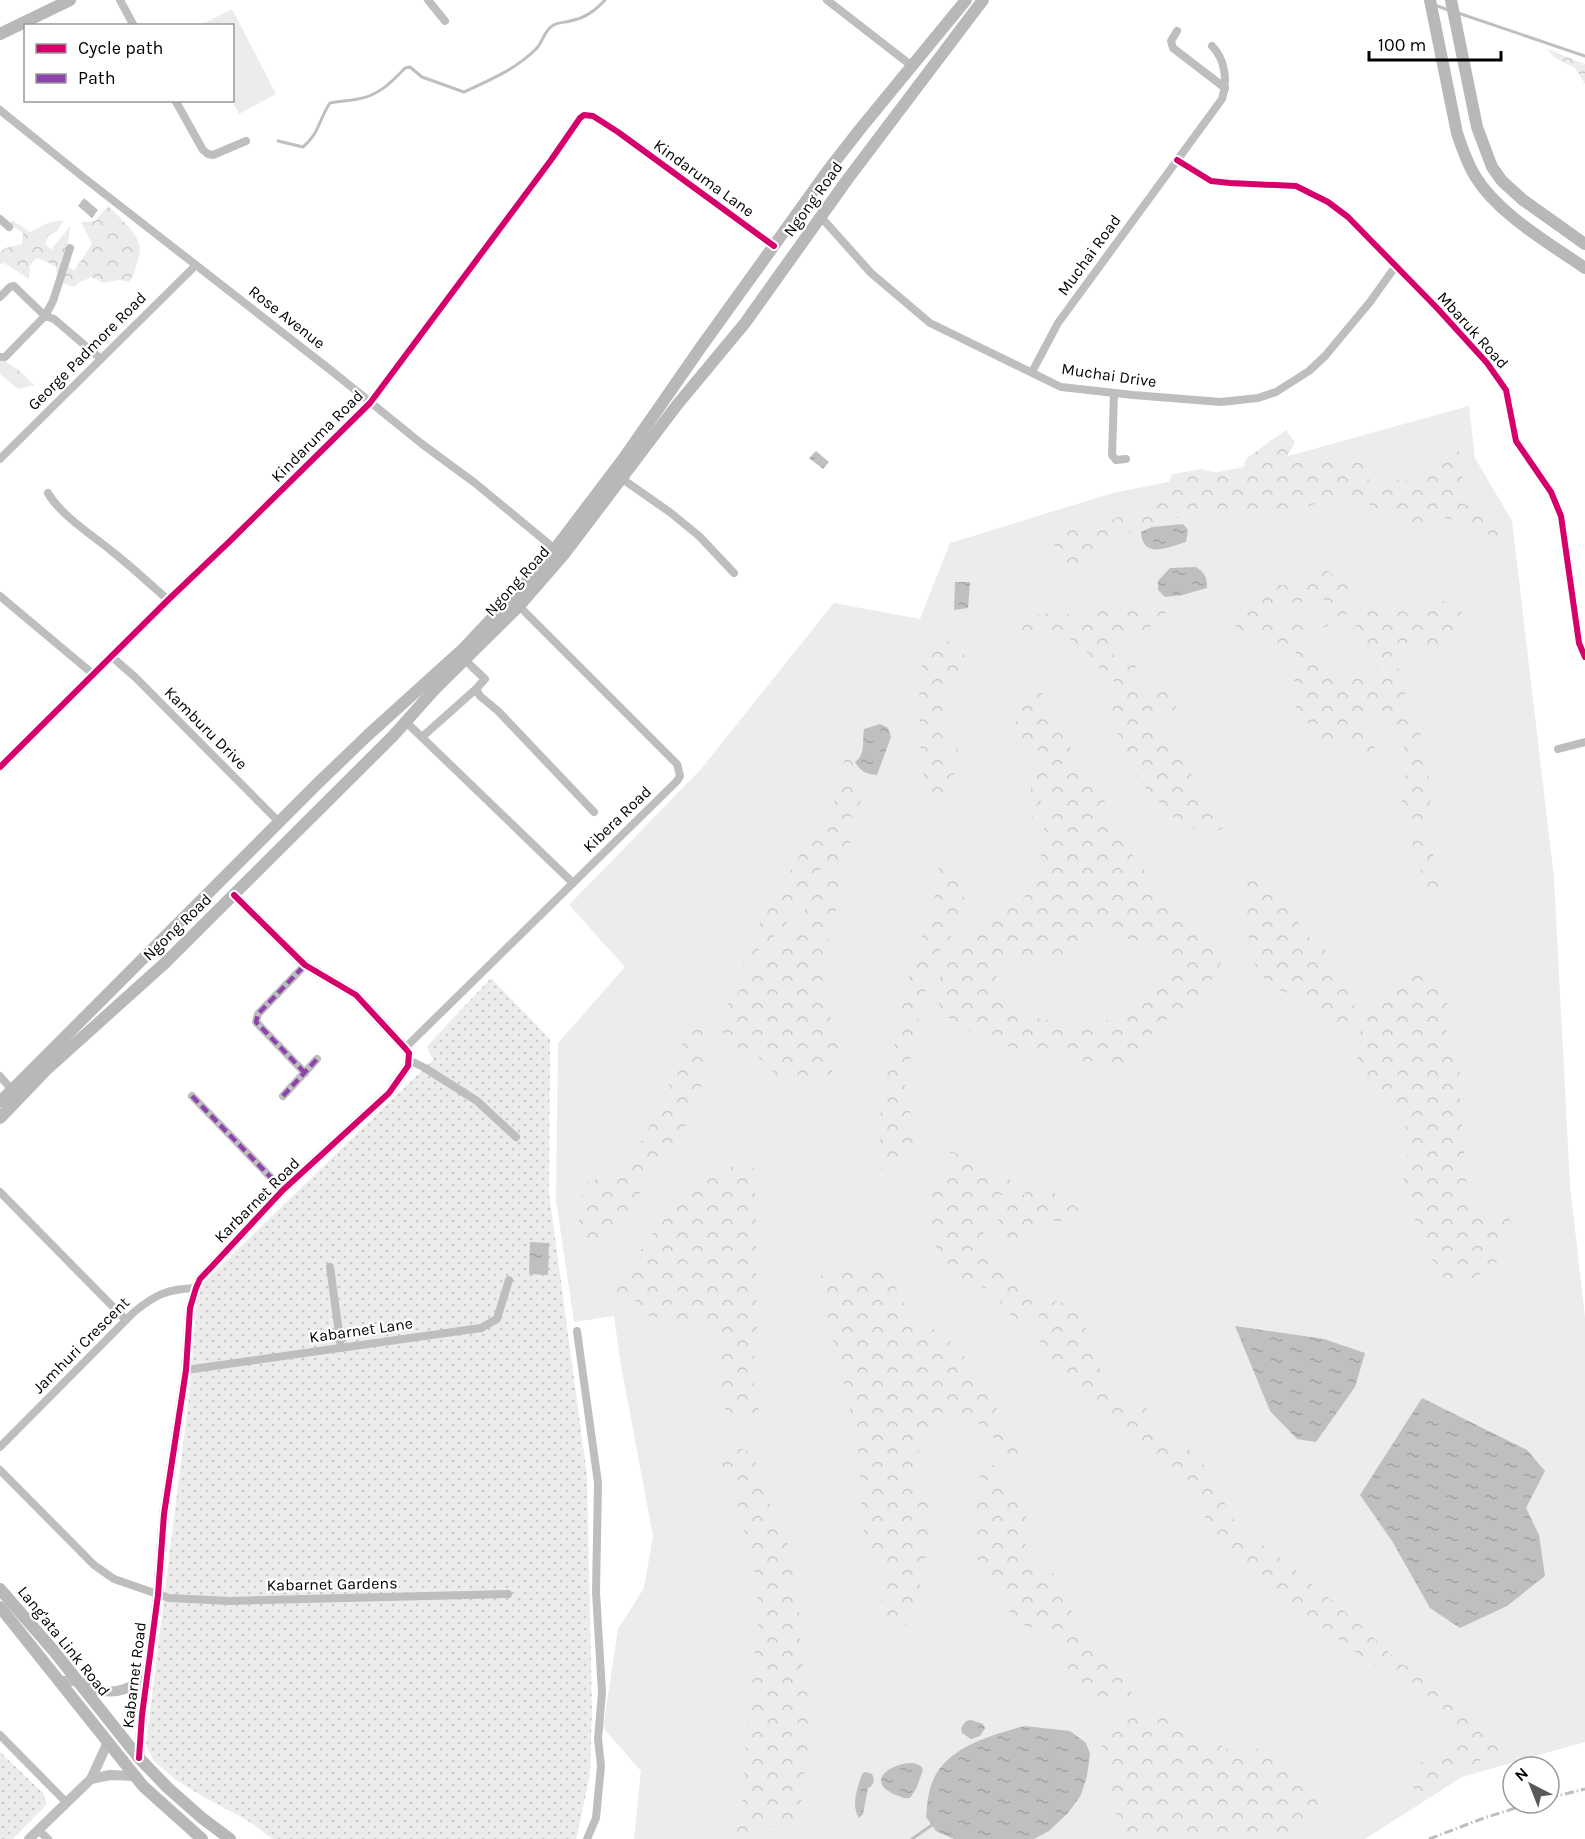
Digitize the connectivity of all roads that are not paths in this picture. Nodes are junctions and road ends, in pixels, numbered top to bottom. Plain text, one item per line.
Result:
1 (70, 0) edge
2 (120, 0) edge
3 (428, 0) edge
4 (827, 0) edge
5 (966, 0) edge
6 (983, 0) edge
7 (1431, 5) edge
8 (1453, 8) edge
9 (445, 21) dead end
10 (133, 24) edge
11 (1177, 31) dead end
12 (0, 34) edge
13 (1212, 46) dead end
14 (912, 66) junction
15 (1225, 88) junction
16 (176, 102) edge
17 (0, 110) edge
18 (618, 132) joint
19 (246, 141) dead end
20 (1177, 160) junction
21 (829, 170) junction
22 (847, 180) junction
23 (820, 216) junction
24 (0, 219) edge
25 (9, 227) dead end
26 (1585, 244) edge
27 (774, 246) junction
28 (70, 248) dead end
29 (195, 265) junction
30 (1395, 267) junction
31 (1585, 268) edge
32 (0, 297) edge
33 (735, 300) junction
34 (755, 308) junction
35 (45, 316) junction
36 (0, 357) edge
37 (100, 359) junction
38 (1032, 372) junction
39 (1114, 393) junction
40 (370, 403) junction
41 (0, 459) edge
42 (1126, 459) dead end
43 (621, 478) junction
44 (48, 493) dead end
45 (555, 549) junction
46 (734, 573) dead end
47 (0, 596) edge
48 (168, 600) junction
49 (519, 606) junction
50 (1584, 651) edge
51 (112, 657) junction
52 (465, 660) junction
53 (93, 674) junction
54 (476, 689) junction
55 (406, 722) junction
56 (422, 737) junction
57 (1585, 742) edge
58 (1558, 749) dead end
59 (0, 767) edge
60 (317, 784) junction
61 (329, 799) junction
62 (594, 812) dead end
63 (279, 822) junction
64 (573, 883) junction
65 (234, 895) junction
66 (152, 949) junction
67 (165, 963) junction
68 (305, 965) junction
69 (405, 1048) junction
70 (317, 1059) dead end
71 (409, 1060) junction
72 (305, 1073) junction
73 (0, 1076) edge
74 (12, 1090) junction
75 (192, 1096) dead end
76 (283, 1096) dead end
77 (0, 1102) edge
78 (0, 1118) edge
79 (516, 1137) dead end
80 (283, 1190) junction
81 (0, 1192) edge
82 (330, 1267) dead end
83 (509, 1280) dead end
84 (196, 1288) junction
85 (126, 1320) junction
86 (577, 1331) dead end
87 (341, 1348) junction
88 (186, 1370) junction
89 (0, 1447) edge
90 (0, 1470) edge
91 (0, 1589) edge
92 (508, 1594) dead end
93 (158, 1595) junction
94 (0, 1607) edge
95 (148, 1674) junction
96 (58, 1681) junction
97 (77, 1681) junction
98 (0, 1735) edge
99 (108, 1742) junction
100 (139, 1758) junction
101 (132, 1772) junction
102 (91, 1779) junction
103 (66, 1802) junction
104 (38, 1830) junction
105 (29, 1839) edge
106 (48, 1839) edge
107 (202, 1839) edge
108 (230, 1839) edge
109 (587, 1839) edge

1 - 12 main road
2 - 10 street
3 - 9 street
4 - 14 street
5 - 14 main road, Ngong Road
6 - 22 main road, Ngong Road
7 - 31 main road
8 - 26 main road
11 - 15 street
13 - 15 street
14 - 21 main road, Ngong Road
15 - 20 street, Muchai Road
16 - 19 street
17 - 29 street, Rose Avenue
18 - 27 street, Kindaruma Lane
18 - 40 street, Kindaruma Road
20 - 30 street
20 - 38 street, Muchai Road
21 - 22 main road
21 - 27 main road, Ngong Road
22 - 23 main road, Ngong Road
23 - 34 main road, Ngong Road
23 - 38 street, Muchai Drive
24 - 25 street
27 - 33 main road, Ngong Road
28 - 35 street
29 - 37 street, George Padmore Road
29 - 40 street, Rose Avenue
30 - 39 street, Muchai Drive
30 - 50 street, Mbaruk Road
32 - 35 street
33 - 34 main road
33 - 45 main road, Ngong Road
34 - 43 main road, Ngong Road
35 - 36 street
35 - 37 street
37 - 41 street, George Padmore Road
38 - 39 street, Muchai Drive
39 - 42 street
40 - 45 street, Rose Avenue
40 - 48 street, Kindaruma Road
43 - 46 street
43 - 49 main road, Ngong Road
44 - 48 street
45 - 60 main road, Ngong Road
47 - 53 street
48 - 51 street, Kindaruma Road
49 - 52 main road, Ngong Road
49 - 64 street, Kibera Road
51 - 53 street, Kindaruma Road
51 - 63 street, Kamburu Drive
52 - 54 street
52 - 55 main road, Ngong Road
53 - 59 street, Kindaruma Road
54 - 56 street
54 - 62 street
55 - 56 street
55 - 61 main road, Ngong Road
56 - 64 street
57 - 58 street
60 - 61 main road
60 - 63 main road, Ngong Road
61 - 65 main road, Ngong Road
63 - 66 main road, Ngong Road
64 - 69 street, Kibera Road
65 - 67 main road, Ngong Road
65 - 68 street
66 - 67 main road
66 - 74 main road, Ngong Road
67 - 78 main road, Ngong Road
68 - 69 street
68 - 72 street
69 - 71 street
70 - 72 street
71 - 79 street
71 - 80 street, Karbarnet Road
72 - 76 street
73 - 74 street
74 - 77 main road, Ngong Road
75 - 80 street
80 - 84 street, Karbarnet Road
81 - 85 street
82 - 87 street
83 - 87 street, Kabarnet Lane
84 - 85 street, Jamhuri Crescent
84 - 88 street, Karbarnet Road
85 - 89 street, Jamhuri Crescent
86 - 109 street
87 - 88 street, Kabarnet Lane
88 - 93 street, Karbarnet Road
90 - 93 street
91 - 97 main road, Lang'ata Link Road
92 - 93 street, Kabarnet Gardens
93 - 95 street, Kabarnet Road
94 - 96 main road, Lang'ata Link Road
95 - 97 street
95 - 100 street, Kabarnet Road
96 - 97 street
96 - 99 main road, Lang'ata Link Road
97 - 100 main road, Lang'ata Link Road
98 - 103 street
99 - 101 main road, Lang'ata Link Road
99 - 102 street
100 - 101 main road
100 - 108 main road, Lang'ata Link Road
101 - 102 street
101 - 107 main road, Lang'ata Link Road
102 - 103 street
103 - 104 street
104 - 105 street
104 - 106 street

